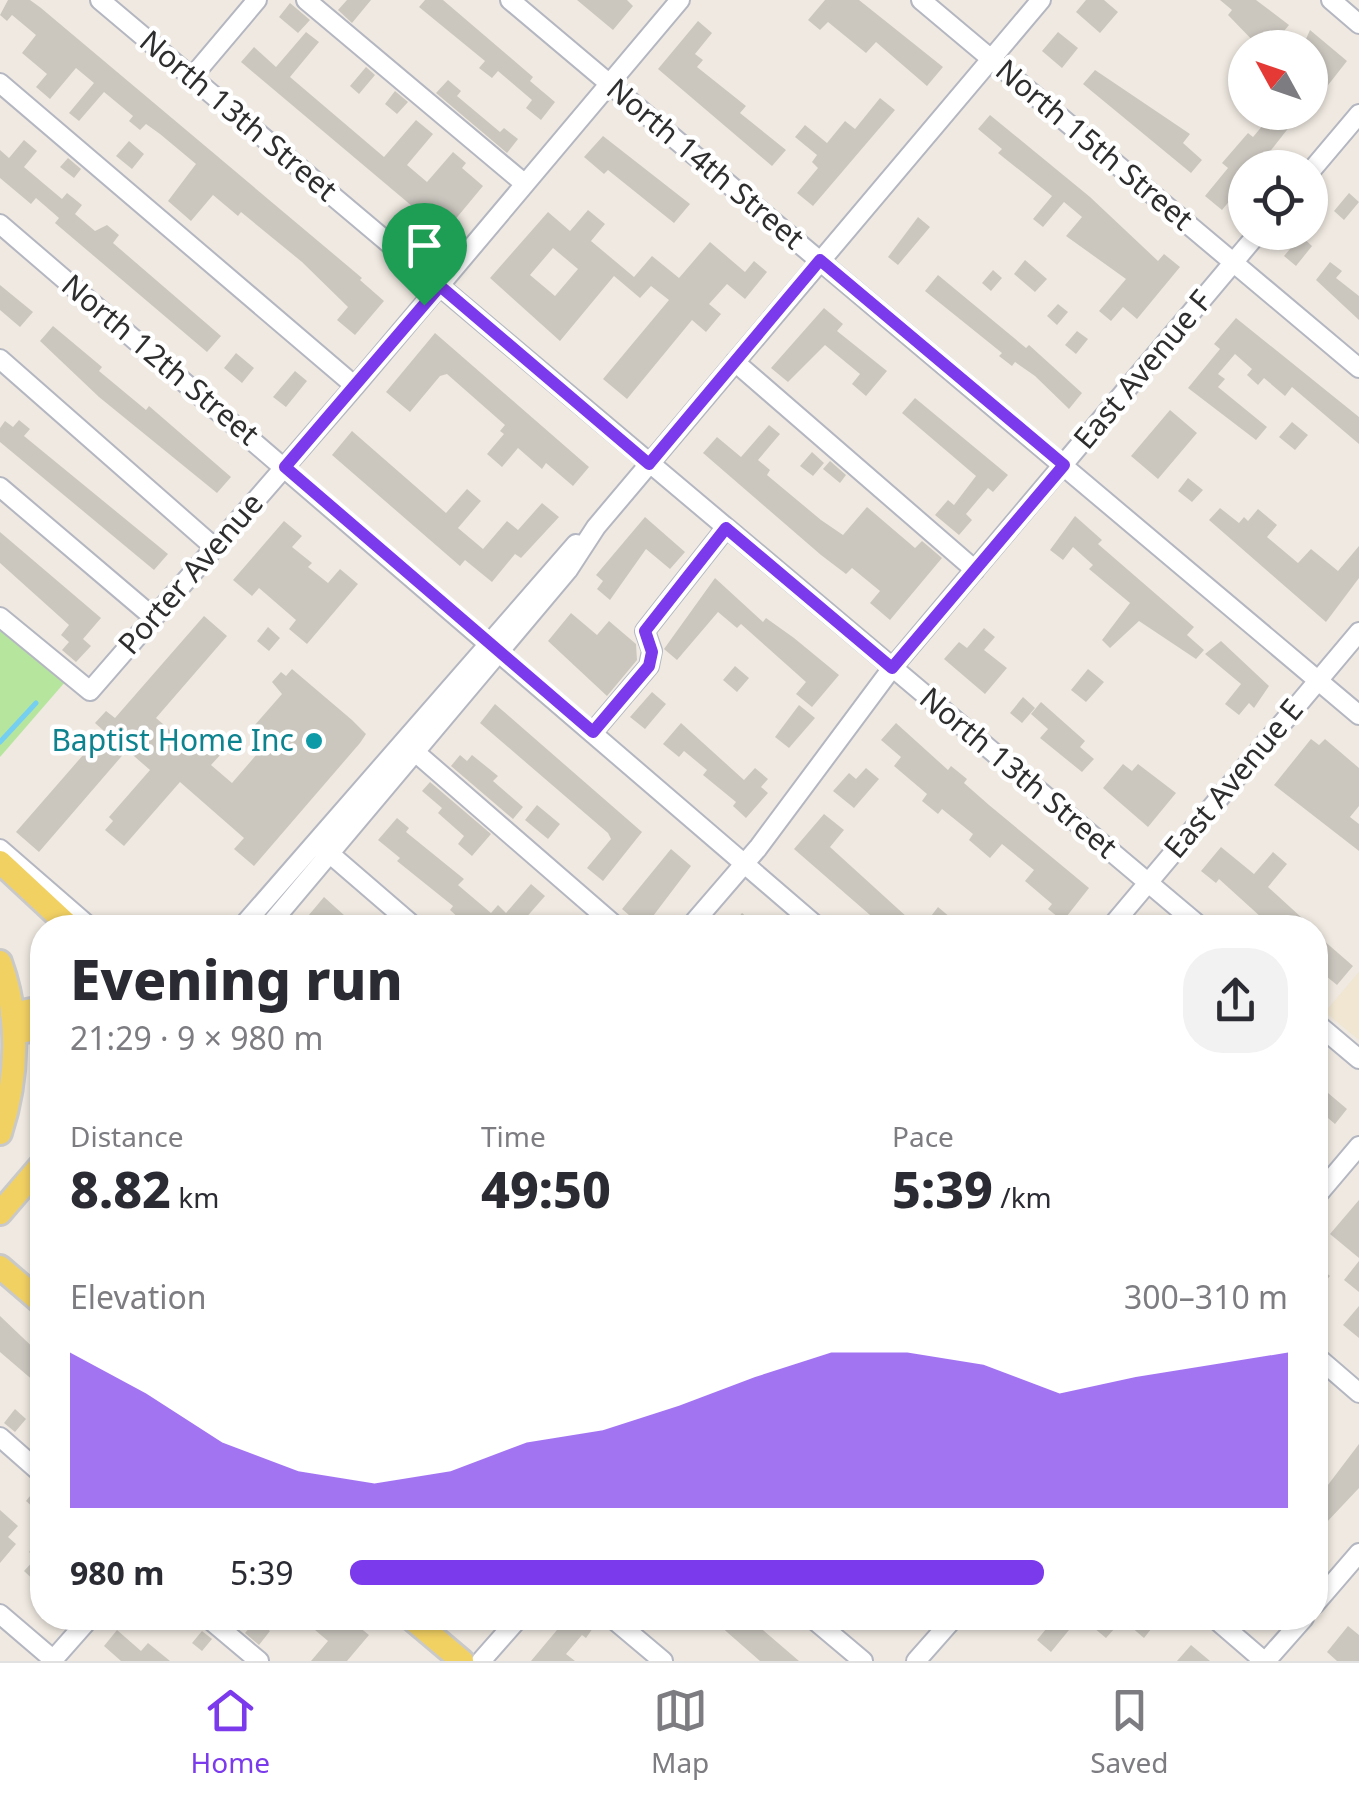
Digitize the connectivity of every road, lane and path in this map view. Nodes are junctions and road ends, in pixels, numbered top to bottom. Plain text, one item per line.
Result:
1 (100, 0) edge
2 (257, 0) edge
3 (306, 0) edge
4 (510, 0) edge
5 (680, 0) edge
6 (921, 0) edge
7 (1040, 0) edge
8 (1330, 0) edge
9 (1359, 24) edge
10 (991, 58) junction
11 (192, 77) junction
12 (0, 83) edge
13 (609, 84) junction
14 (1359, 114) edge
15 (1328, 151) edge
16 (525, 184) junction
17 (0, 224) edge
18 (1244, 250) edge
19 (820, 260) junction
20 (1234, 263) junction
21 (440, 286) junction
22 (0, 359) edge
23 (734, 362) junction
24 (1359, 368) edge
25 (355, 386) junction
26 (649, 464) junction
27 (1064, 465) junction
28 (285, 467) junction
29 (0, 486) edge
30 (726, 528) junction
31 (214, 548) junction
32 (975, 570) junction
33 (0, 617) edge
34 (153, 617) junction
35 (1359, 632) edge
36 (494, 646) junction
37 (892, 668) junction
38 (1318, 680) junction
39 (1359, 715) edge
40 (593, 732) junction
41 (414, 752) junction
42 (0, 849) edge
43 (329, 853) junction
44 (0, 862) edge
45 (744, 864) junction
46 (1148, 882) junction
47 (57, 915) edge
48 (76, 915) edge
49 (253, 915) edge
50 (278, 915) edge
51 (401, 915) edge
52 (603, 915) edge
53 (700, 915) edge
54 (804, 915) edge
55 (1121, 915) edge
56 (1187, 915) edge
57 (0, 962) edge
58 (30, 1015) edge
59 (13, 1024) junction
60 (30, 1026) edge
61 (1328, 1033) edge
62 (1359, 1060) edge
63 (0, 1132) edge
64 (1359, 1146) edge
65 (30, 1178) edge
66 (1328, 1183) edge
67 (30, 1186) edge
68 (2, 1210) edge
69 (0, 1267) edge
70 (30, 1293) edge
71 (1328, 1366) edge
72 (1359, 1393) edge
73 (0, 1437) edge
74 (30, 1463) edge
75 (1356, 1562) edge
76 (1328, 1591) edge
77 (0, 1614) edge
78 (80, 1630) edge
79 (222, 1630) edge
80 (425, 1630) edge
81 (508, 1630) edge
82 (626, 1630) edge
83 (826, 1630) edge
84 (943, 1630) edge
85 (1228, 1630) edge
86 (1293, 1630) edge
87 (53, 1661) edge
88 (259, 1661) edge
89 (462, 1661) edge
90 (480, 1661) edge
91 (663, 1661) edge
92 (863, 1661) edge
93 (916, 1661) edge
94 (1265, 1661) edge

1 - 11 street, North 13th Street
2 - 11 street
3 - 16 street
4 - 13 street, North 14th Street
5 - 13 street, Porter Avenue
6 - 10 street, North 15th Street
7 - 10 street
8 - 9 street
10 - 19 street
10 - 20 street, North 15th Street
11 - 21 street, North 13th Street
12 - 25 street
13 - 16 street, Porter Avenue
13 - 19 street, North 14th Street
14 - 15 street
16 - 21 street, Porter Avenue
17 - 28 street, North 12th Street
18 - 20 street, East Avenue F
19 - 23 street
19 - 27 street, North 14th Street
20 - 24 street, North 15th Street
20 - 27 street, East Avenue F
21 - 25 street, Porter Avenue
21 - 26 street, North 13th Street
22 - 31 street
23 - 26 street
23 - 32 street
25 - 28 street, Porter Avenue
26 - 30 street, North 13th Street
26 - 36 street
27 - 32 street, East Avenue F
27 - 38 street, North 14th Street
28 - 31 street, Porter Avenue
28 - 36 street, North 12th Street
29 - 34 street
30 - 37 street, North 13th Street
30 - 40 street
31 - 34 street, Porter Avenue
32 - 37 street, East Avenue F
33 - 34 street, Porter Avenue
35 - 38 street, East Avenue E
36 - 40 street, North 12th Street
36 - 41 street
36 - 49 street
37 - 45 street, East Avenue F
37 - 46 street, North 13th Street
38 - 39 street, North 14th Street
38 - 46 street, East Avenue E
40 - 45 street, North 12th Street
41 - 43 street
41 - 52 street
42 - 48 street
43 - 50 street
43 - 51 street
44 - 47 main road
45 - 53 street, East Avenue F
45 - 54 street, North 12th Street
46 - 55 street, East Avenue E
46 - 56 street, North 13th Street
57 - 59 main road
58 - 59 main road
59 - 60 main road
59 - 63 main road
61 - 62 street
64 - 66 street
65 - 68 main road
67 - 68 street
69 - 70 main road
71 - 72 street
73 - 74 street
75 - 76 street
77 - 87 street
78 - 87 street
79 - 88 street
80 - 89 main road
81 - 90 street
82 - 91 street
83 - 92 street
84 - 93 street
85 - 94 street
86 - 94 street

